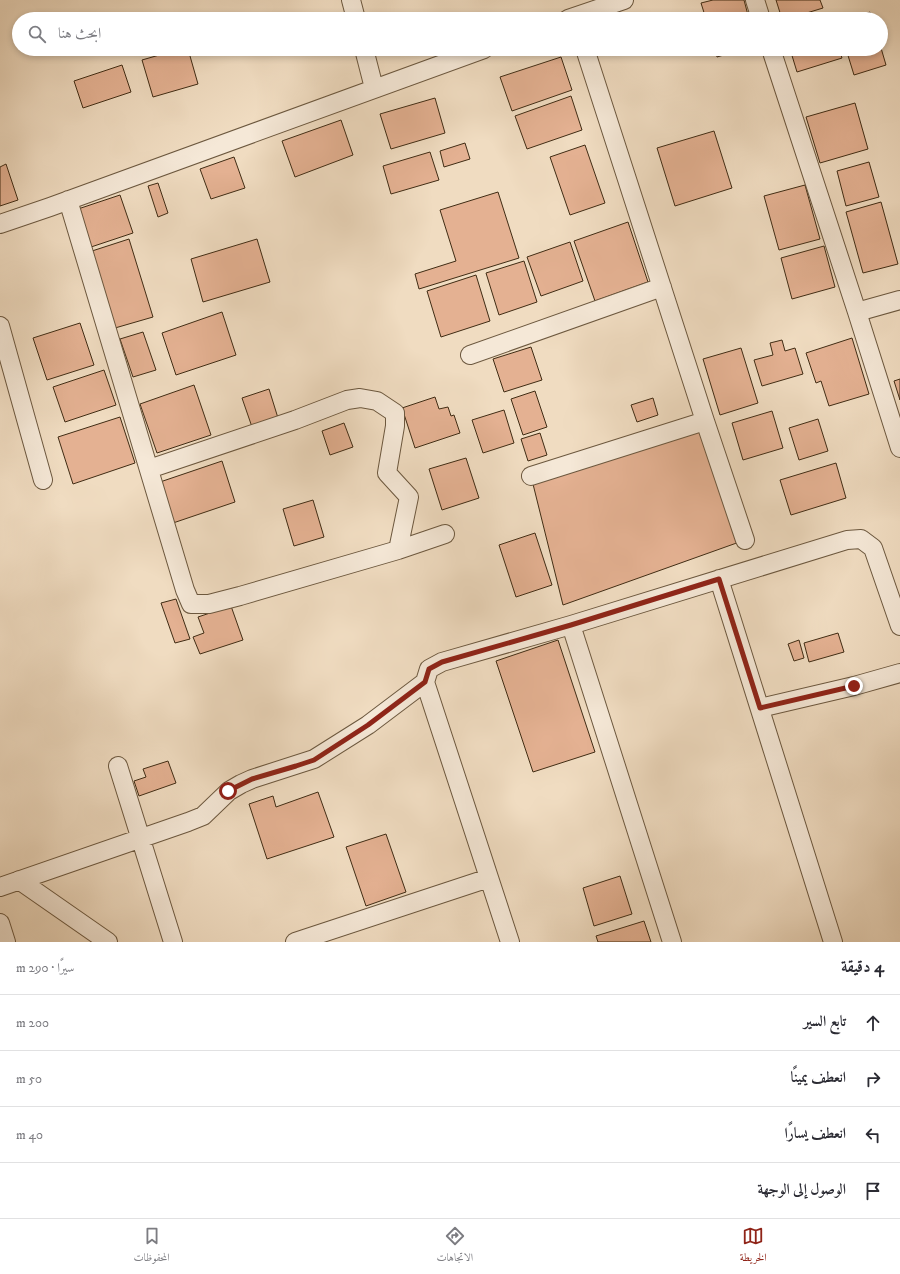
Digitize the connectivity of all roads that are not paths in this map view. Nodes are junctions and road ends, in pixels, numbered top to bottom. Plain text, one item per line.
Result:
1 (351, 0) edge
2 (624, 0) edge
3 (755, 0) edge
4 (354, 12) edge
5 (590, 12) edge
6 (759, 12) edge
7 (366, 56) edge
8 (464, 56) edge
9 (587, 56) edge
10 (773, 56) edge
11 (374, 88) junction
12 (68, 200) junction
13 (0, 224) edge
14 (662, 287) junction
15 (900, 300) edge
16 (857, 312) junction
17 (0, 326) edge
18 (470, 355) dead end
19 (705, 420) junction
20 (900, 448) edge
21 (149, 469) junction
22 (531, 476) dead end
23 (43, 480) dead end
24 (444, 534) dead end
25 (745, 540) dead end
26 (398, 550) junction
27 (719, 579) junction
28 (571, 625) junction
29 (900, 626) edge
30 (900, 673) edge
31 (425, 682) junction
32 (760, 708) junction
33 (118, 766) dead end
34 (141, 839) junction
35 (489, 878) junction
36 (19, 880) junction
37 (0, 887) edge
38 (0, 923) edge
39 (6, 942) edge
40 (108, 942) edge
41 (173, 942) edge
42 (295, 942) edge
43 (510, 942) edge
44 (672, 942) edge
45 (833, 942) edge

1 - 4 street
2 - 5 street
3 - 6 street
7 - 11 street
8 - 11 street
9 - 14 street
10 - 16 street
11 - 12 street
12 - 13 street
12 - 21 street
14 - 18 street
14 - 19 street
15 - 16 street
16 - 20 street
17 - 23 street
19 - 22 street
19 - 25 street
21 - 26 street
21 - 26 street
24 - 26 street
27 - 28 street
27 - 29 street
27 - 32 street
28 - 31 street
28 - 44 street
30 - 32 street
31 - 34 street
31 - 35 street
32 - 45 street
33 - 34 street
34 - 36 street
34 - 41 street
35 - 42 street
35 - 43 street
36 - 37 street
36 - 40 street
38 - 39 street

